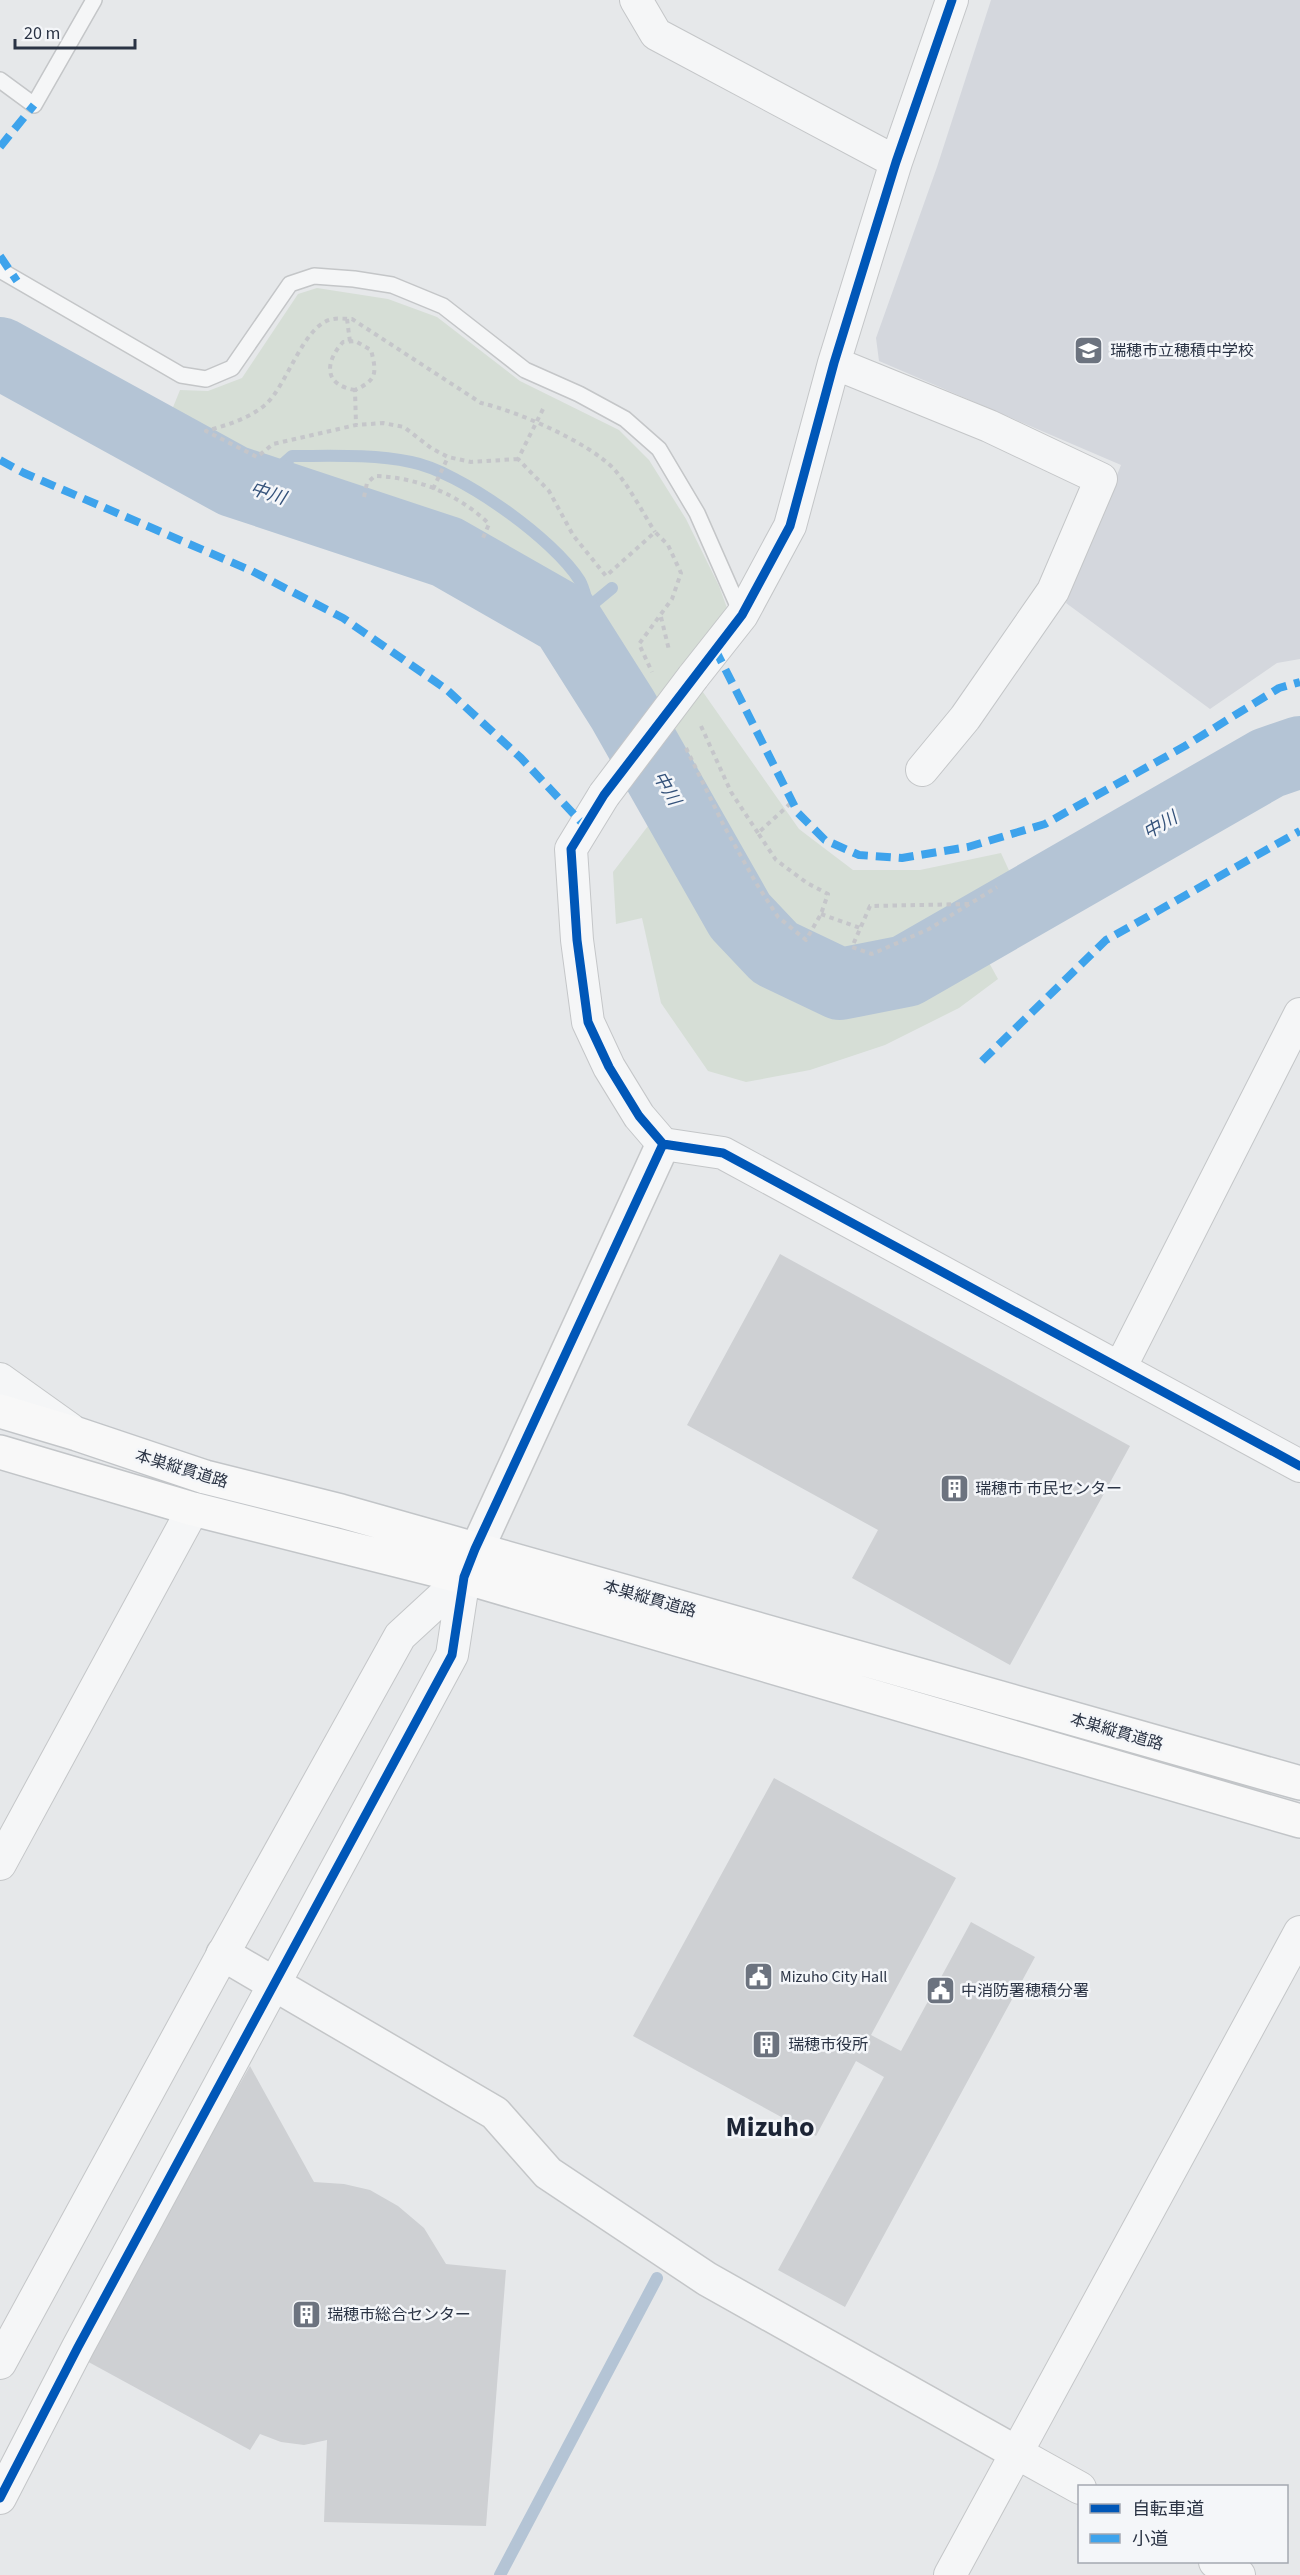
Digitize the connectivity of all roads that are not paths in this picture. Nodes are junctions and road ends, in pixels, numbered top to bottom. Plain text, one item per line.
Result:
1 (94, 0) edge
2 (636, 0) edge
3 (952, 0) edge
4 (0, 80) edge
5 (896, 162) junction
6 (0, 270) edge
7 (834, 363) junction
8 (742, 615) junction
9 (922, 770) dead end
10 (1300, 1014) edge
11 (663, 1144) junction
12 (1120, 1368) junction
13 (0, 1379) edge
14 (0, 1411) edge
15 (77, 1434) junction
16 (0, 1452) edge
17 (1300, 1466) edge
18 (193, 1509) junction
19 (470, 1563) junction
20 (1300, 1784) edge
21 (1300, 1821) edge
22 (0, 1864) edge
23 (1300, 1932) edge
24 (223, 1954) junction
25 (274, 1985) junction
26 (0, 2363) edge
27 (1017, 2453) junction
28 (1078, 2487) edge
29 (0, 2498) edge
30 (1217, 2563) edge
31 (950, 2575) edge
32 (1239, 2575) edge

1 - 4 lane
2 - 5 street
3 - 5 street
5 - 7 street
6 - 8 lane
7 - 8 street
7 - 9 street
8 - 11 street, bridge
10 - 12 street
11 - 12 street
11 - 19 street
12 - 17 street
13 - 15 street
14 - 15 main road, 本巣縦貫道路
15 - 19 main road, 本巣縦貫道路
16 - 18 main road, 本巣縦貫道路
18 - 19 main road, 本巣縦貫道路
18 - 22 street
19 - 20 main road, 本巣縦貫道路
19 - 21 main road, 本巣縦貫道路
19 - 24 street
19 - 25 street
23 - 27 street
24 - 25 street
24 - 26 street
25 - 27 street
25 - 29 street
27 - 28 street
27 - 31 street
30 - 32 street

